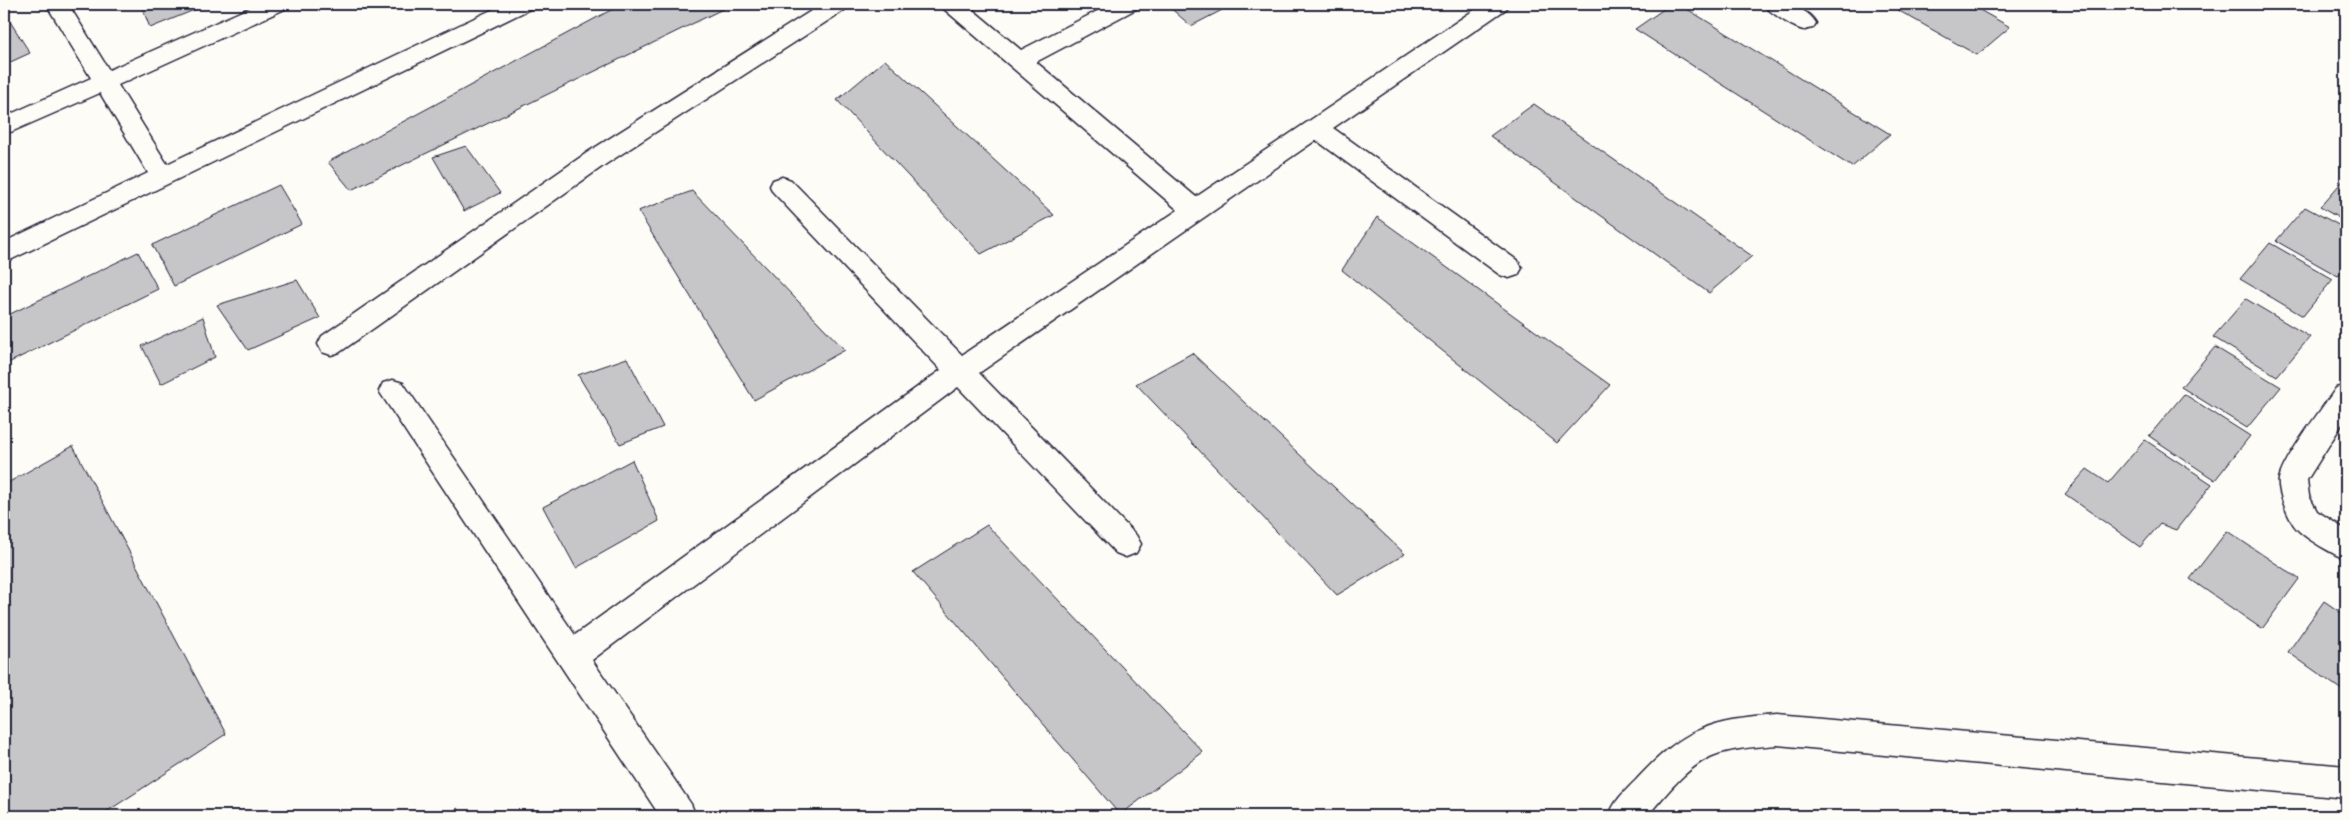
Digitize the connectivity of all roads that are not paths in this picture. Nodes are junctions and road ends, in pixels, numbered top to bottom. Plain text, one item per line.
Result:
1 (57, 4) edge
2 (277, 4) edge
3 (522, 4) edge
4 (838, 4) edge
5 (952, 4) edge
6 (1128, 4) edge
7 (1498, 4) edge
8 (1774, 4) edge
9 (1805, 23) dead end
10 (1020, 61) junction
11 (105, 82) junction
12 (4, 127) edge
13 (1316, 128) junction
14 (164, 177) junction
15 (782, 186) dead end
16 (1195, 210) junction
17 (4, 253) edge
18 (1510, 268) dead end
19 (331, 344) dead end
20 (960, 371) junction
21 (393, 391) dead end
22 (2346, 396) edge
23 (1126, 544) dead end
24 (2346, 546) edge
25 (572, 656) junction
26 (2346, 782) edge
27 (679, 816) edge
28 (1625, 816) edge

1 - 11 street
2 - 11 street
3 - 14 street
4 - 19 street
5 - 10 street
6 - 10 street
7 - 13 street
8 - 9 street
10 - 16 street
11 - 12 street
11 - 14 street
13 - 16 street
13 - 18 street
14 - 17 street
15 - 20 street
16 - 20 street
20 - 23 street
20 - 25 street
21 - 25 street
22 - 24 street
25 - 27 street
26 - 28 street

